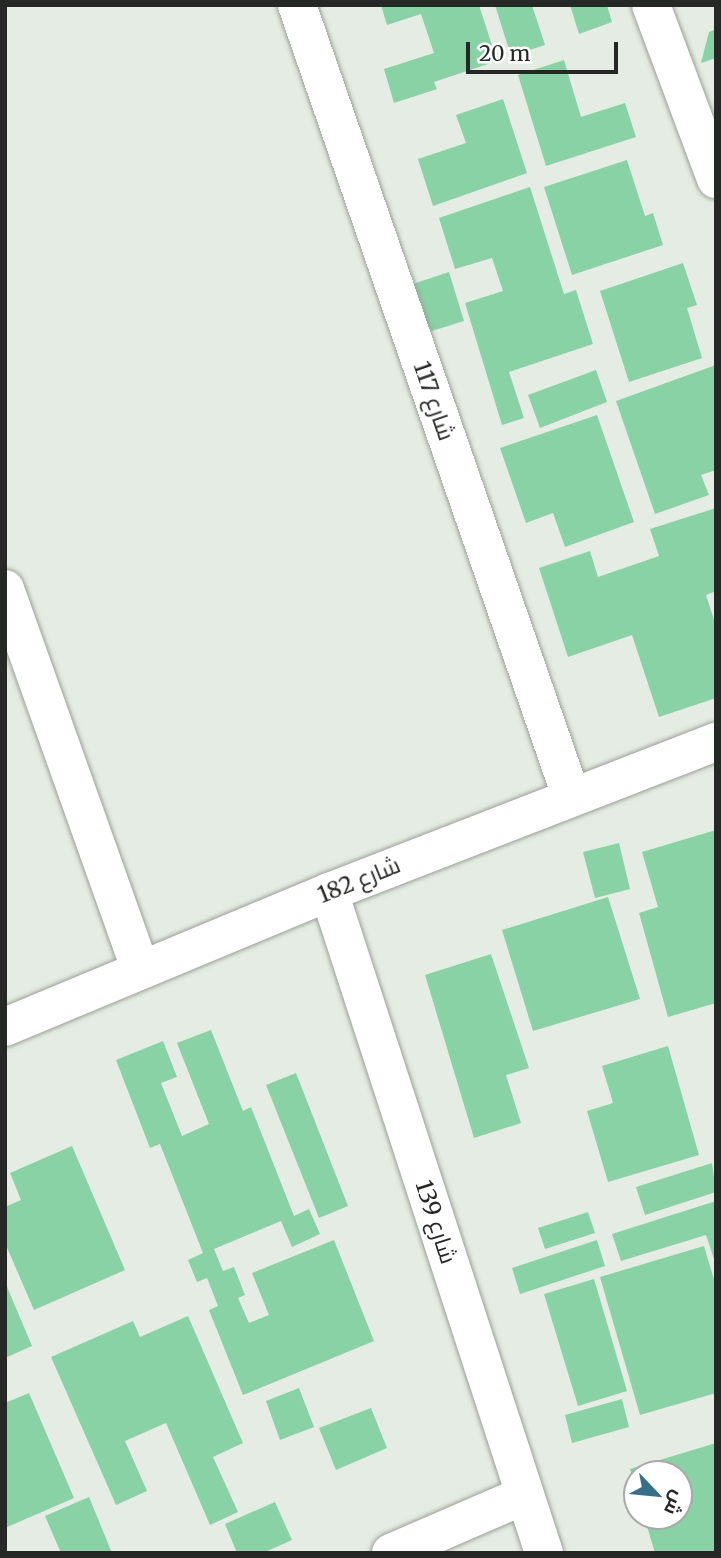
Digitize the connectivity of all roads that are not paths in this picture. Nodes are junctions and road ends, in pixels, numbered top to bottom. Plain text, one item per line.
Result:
1 (297, 5) edge
2 (651, 5) edge
3 (716, 179) edge
4 (5, 589) edge
5 (716, 742) edge
6 (571, 796) junction
7 (329, 892) junction
8 (140, 969) junction
9 (5, 1027) edge
10 (525, 1495) junction
11 (391, 1553) edge
12 (544, 1553) edge

1 - 6 street, شارع 117
2 - 3 street
4 - 8 street
5 - 6 street, شارع 182
6 - 7 street, شارع 182
7 - 8 street, شارع 182
7 - 10 street, شارع 139
8 - 9 street, شارع 182
10 - 11 street
10 - 12 street, شارع 139

